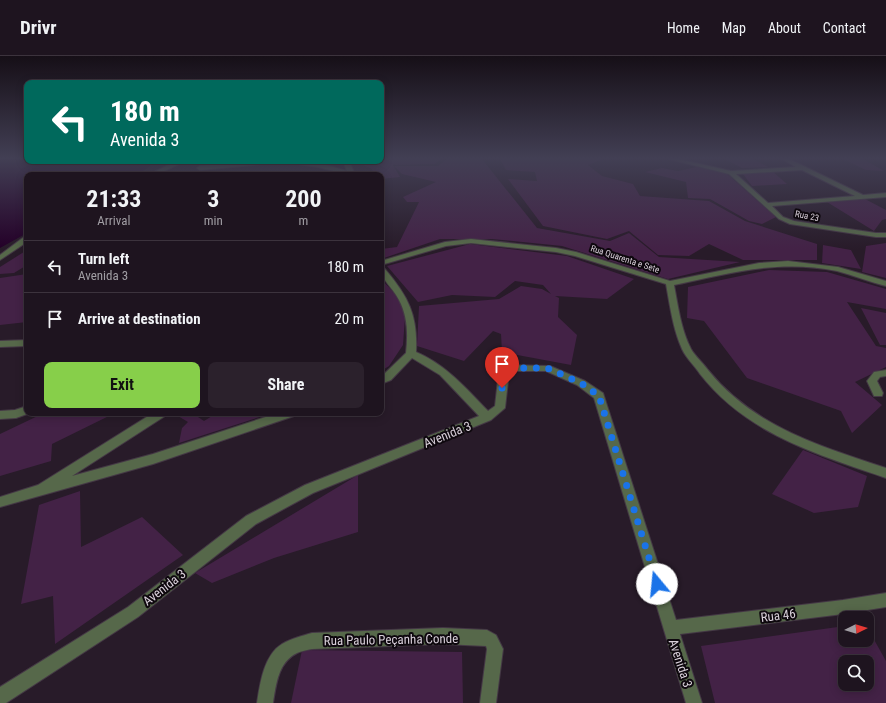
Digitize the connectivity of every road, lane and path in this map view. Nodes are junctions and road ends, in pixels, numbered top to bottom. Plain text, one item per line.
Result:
1 (749, 189) edge
2 (845, 189) edge
3 (886, 195) edge
4 (863, 198) junction
5 (766, 205) junction
6 (886, 235) edge
7 (24, 241) edge
8 (0, 258) edge
9 (384, 261) edge
10 (384, 273) edge
11 (670, 283) junction
12 (886, 284) edge
13 (24, 343) edge
14 (0, 344) edge
15 (411, 354) junction
16 (886, 373) edge
17 (384, 380) edge
18 (878, 393) dead end
19 (24, 411) edge
20 (0, 415) edge
21 (156, 416) edge
22 (281, 416) edge
23 (488, 417) junction
24 (886, 473) edge
25 (42, 488) junction
26 (0, 502) edge
27 (886, 600) edge
28 (670, 628) junction
29 (0, 698) edge
30 (265, 703) edge
31 (488, 703) edge
32 (694, 703) edge

1 - 5 street, Rua 23
2 - 4 street
3 - 4 street
4 - 5 street
5 - 6 street, Rua 23
7 - 8 street
9 - 11 street, Rua Quarenta e Sete
10 - 15 street
11 - 12 street, Rua Quarenta e Sete
11 - 24 street
13 - 14 street
15 - 17 street
15 - 23 street
16 - 18 street
19 - 20 street
21 - 25 street
22 - 25 street
23 - 28 street, Avenida 3
23 - 29 street, Avenida 3
25 - 26 street
27 - 28 street, Rua 46
28 - 32 street, Avenida 3
30 - 31 street, Rua Paulo Peçanha Conde

